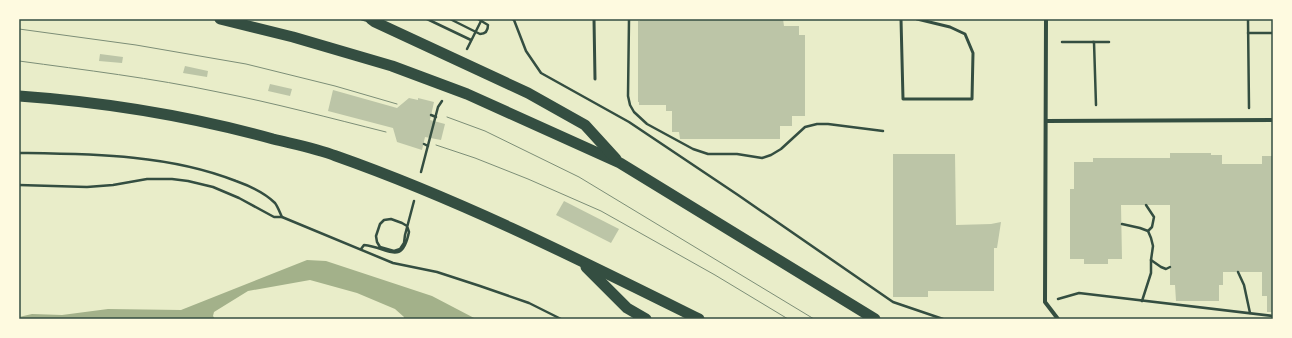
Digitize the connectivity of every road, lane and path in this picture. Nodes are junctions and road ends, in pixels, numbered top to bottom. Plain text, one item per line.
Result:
1 (220, 19) edge
2 (362, 19) edge
3 (427, 19) edge
4 (450, 19) edge
5 (478, 19) edge
6 (482, 19) edge
7 (514, 19) edge
8 (594, 19) edge
9 (629, 19) edge
10 (901, 19) edge
11 (917, 19) edge
12 (1046, 19) edge
13 (1248, 19) edge
14 (373, 21) edge
15 (1248, 33) junction
16 (1273, 33) edge
17 (1110, 42) dead end
18 (595, 79) dead end
19 (19, 96) edge
20 (1096, 105) dead end
21 (438, 107) dead end
22 (431, 115) dead end
23 (436, 117) junction
24 (1250, 120) junction
25 (1273, 120) edge
26 (1046, 121) junction
27 (883, 131) dead end
28 (424, 144) dead end
29 (428, 146) junction
30 (426, 151) dead end
31 (19, 153) edge
32 (620, 163) junction
33 (19, 185) edge
34 (1146, 205) dead end
35 (282, 217) junction
36 (1122, 224) dead end
37 (1148, 231) junction
38 (405, 235) dead end
39 (361, 249) junction
40 (580, 260) junction
41 (1150, 260) junction
42 (1170, 267) dead end
43 (1238, 272) dead end
44 (1142, 301) junction
45 (1046, 302) junction
46 (1250, 313) junction
47 (1273, 316) edge
48 (561, 319) edge
49 (646, 319) edge
50 (700, 319) edge
51 (875, 319) edge
52 (943, 319) edge
53 (1058, 319) edge

1 - 32 highway
2 - 14 lane
3 - 6 path
4 - 5 path
7 - 52 path
8 - 18 lane
9 - 27 path
10 - 11 lane
12 - 26 street
13 - 15 path
14 - 32 highway
15 - 16 path
15 - 24 path
17 - 20 path
19 - 40 highway
21 - 23 path
22 - 23 path
23 - 29 path
24 - 25 street
24 - 26 street
26 - 45 street
28 - 29 path
29 - 30 path
31 - 35 path
32 - 51 highway
33 - 35 path
34 - 37 path
35 - 39 path
36 - 37 path
37 - 41 path
38 - 39 path
39 - 48 path
40 - 49 highway
40 - 50 highway
41 - 42 path
41 - 44 path
43 - 46 path
44 - 45 path
44 - 46 path
45 - 53 street
46 - 47 path

